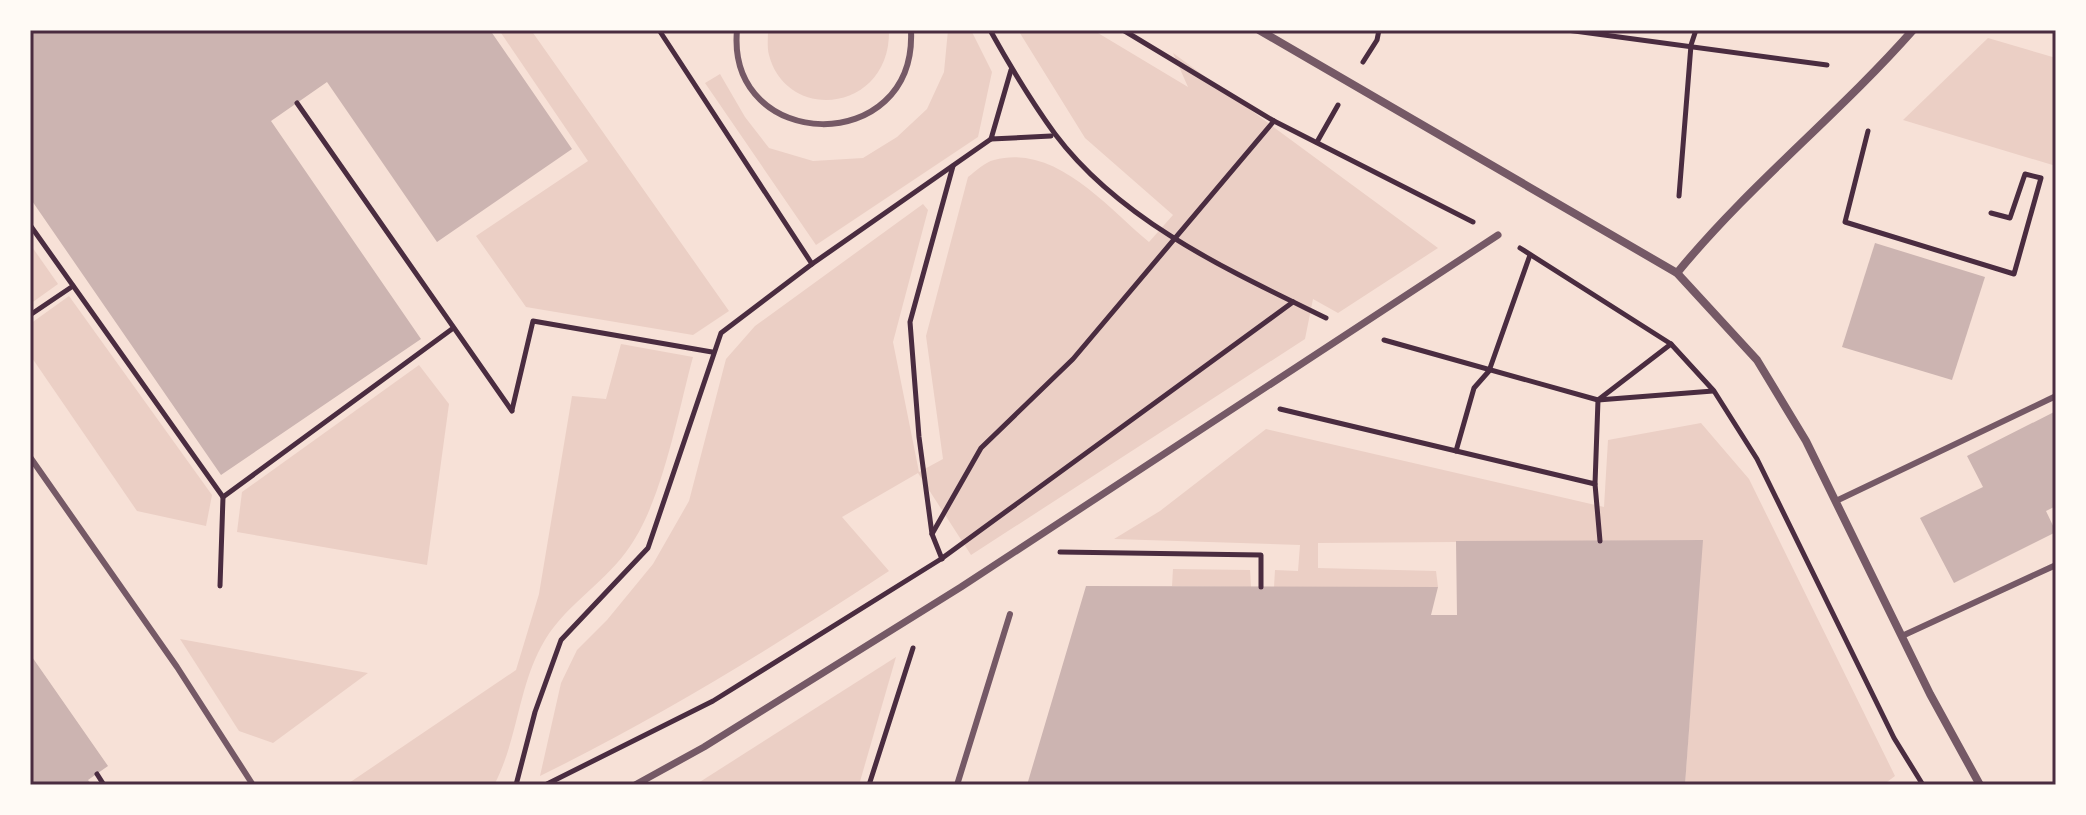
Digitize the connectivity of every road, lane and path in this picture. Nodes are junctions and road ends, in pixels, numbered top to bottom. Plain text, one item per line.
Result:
1 (659, 30) edge
2 (737, 30) edge
3 (911, 30) edge
4 (990, 30) edge
5 (1123, 30) edge
6 (1259, 30) edge
7 (1567, 30) edge
8 (1696, 30) edge
9 (1913, 30) edge
10 (1691, 45) junction
11 (1827, 65) dead end
12 (1011, 69) junction
13 (297, 103) dead end
14 (1274, 121) junction
15 (1868, 131) dead end
16 (1051, 136) dead end
17 (991, 139) junction
18 (953, 165) junction
19 (1679, 196) dead end
20 (1991, 213) dead end
21 (30, 225) edge
22 (1498, 235) junction
23 (1173, 236) junction
24 (1530, 255) junction
25 (812, 264) junction
26 (1677, 273) junction
27 (73, 286) junction
28 (1293, 302) junction
29 (30, 315) edge
30 (452, 329) junction
31 (1351, 331) junction
32 (1671, 344) junction
33 (712, 352) junction
34 (1489, 371) junction
35 (1714, 391) junction
36 (2056, 396) edge
37 (1245, 400) junction
38 (1598, 400) junction
39 (1456, 451) junction
40 (30, 457) edge
41 (1595, 484) junction
42 (223, 497) junction
43 (1836, 501) junction
44 (932, 534) junction
45 (1600, 541) dead end
46 (1019, 549) junction
47 (941, 559) junction
48 (2056, 565) edge
49 (220, 586) dead end
50 (961, 587) junction
51 (1261, 587) dead end
52 (927, 609) junction
53 (1010, 614) dead end
54 (1902, 636) junction
55 (97, 774) dead end
56 (104, 785) edge
57 (253, 785) edge
58 (516, 785) edge
59 (545, 785) edge
60 (635, 785) edge
61 (869, 785) edge
62 (957, 785) edge
63 (1923, 785) edge
64 (1980, 785) edge

1 - 25 path
2 - 3 lane
4 - 12 path
5 - 14 path
6 - 26 street
7 - 10 path
8 - 10 path
9 - 26 street
10 - 11 path
10 - 19 path
12 - 17 path
12 - 23 path
13 - 30 path
14 - 22 path
14 - 23 path
15 - 20 path
16 - 17 path
17 - 18 path
18 - 25 path
18 - 44 path
21 - 27 path
22 - 24 path
22 - 31 street
23 - 28 path
23 - 44 path
24 - 32 path
24 - 34 path
25 - 33 path
26 - 43 street
27 - 29 path
27 - 42 path
28 - 31 path
28 - 47 path
30 - 33 path
30 - 42 path
31 - 34 path
31 - 37 street
32 - 35 path
32 - 38 path
33 - 58 path
34 - 38 path
34 - 39 path
35 - 38 path
35 - 63 path
36 - 43 lane
37 - 39 path
37 - 46 street
38 - 41 path
39 - 41 path
40 - 57 lane
41 - 45 path
42 - 49 path
43 - 54 street
44 - 47 path
46 - 50 street
46 - 51 path
47 - 50 path
47 - 59 path
48 - 54 lane
50 - 52 street
52 - 60 street
52 - 61 path
53 - 62 lane
54 - 64 street
55 - 56 path

